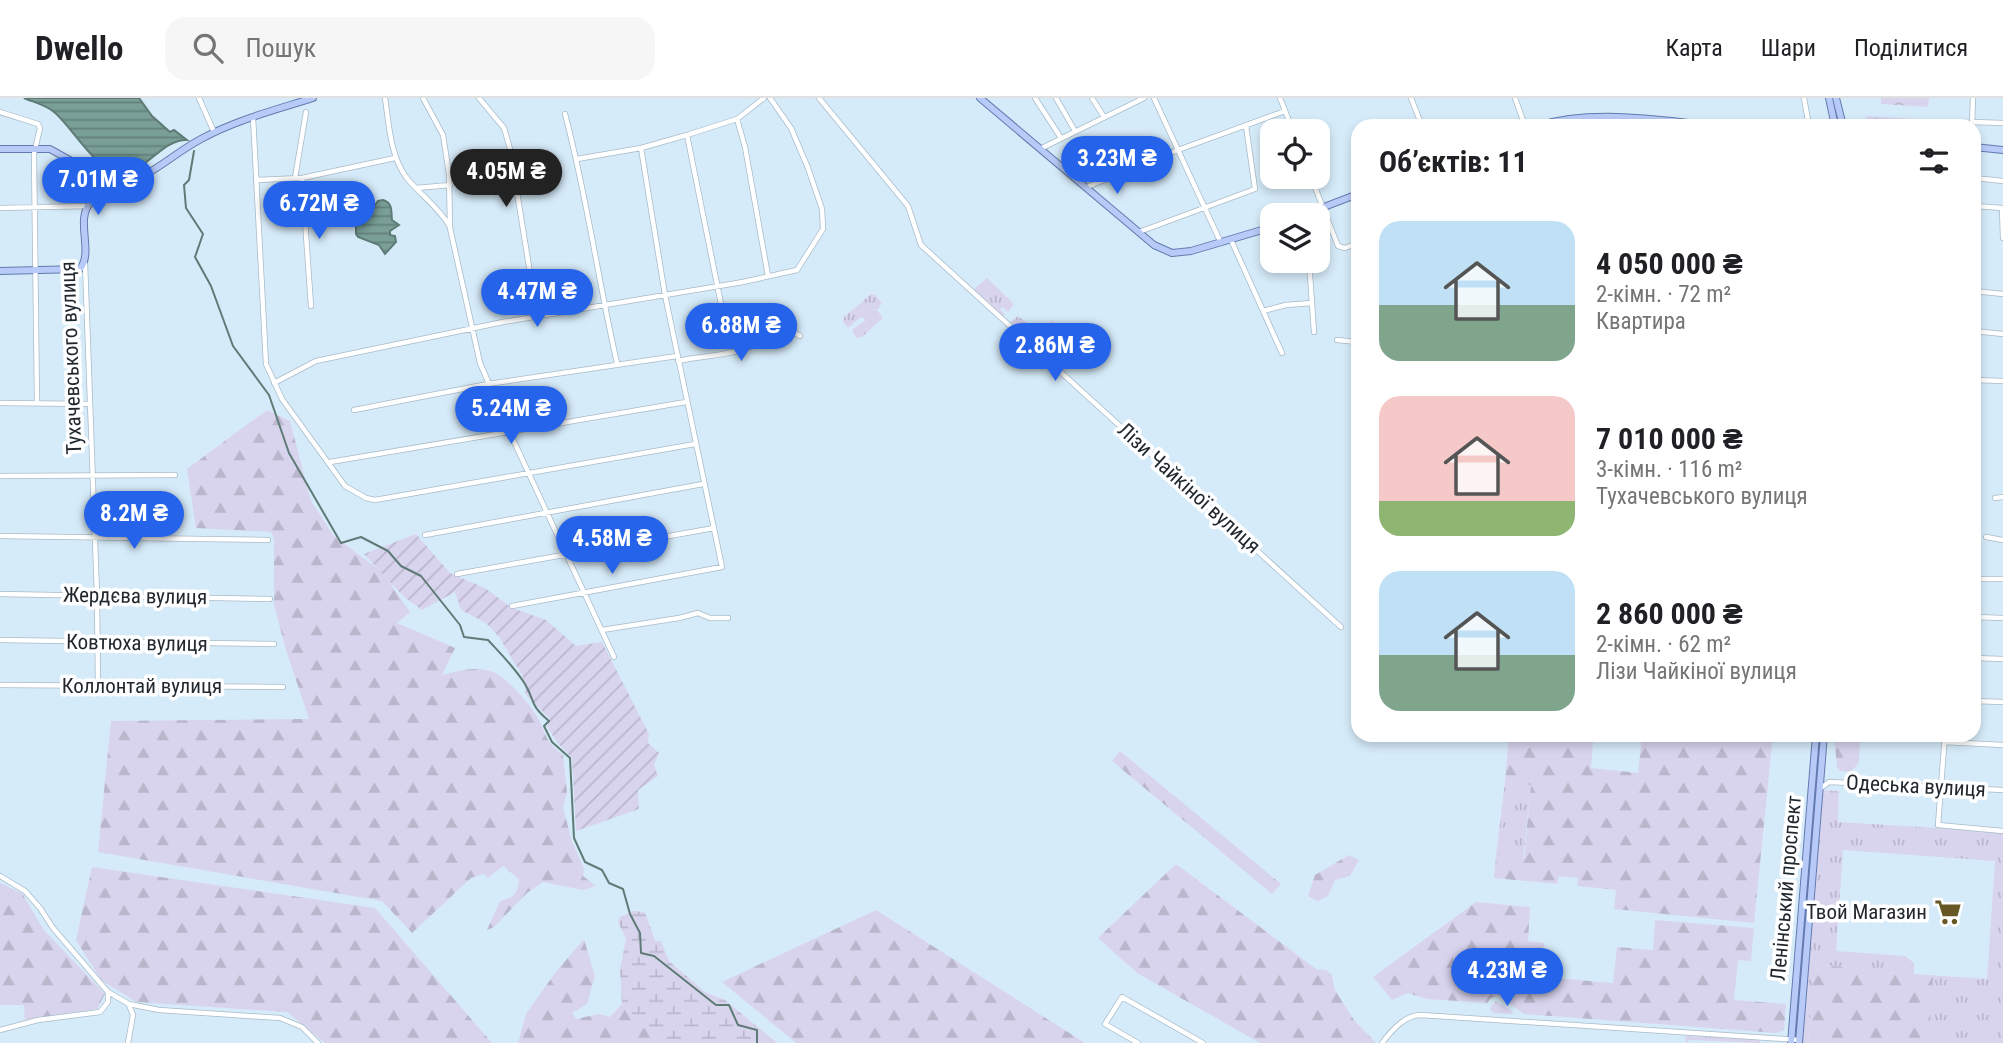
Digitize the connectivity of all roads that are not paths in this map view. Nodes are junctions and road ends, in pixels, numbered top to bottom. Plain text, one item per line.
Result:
1 (199, 98) edge
2 (313, 98) edge
3 (385, 98) edge
4 (423, 98) edge
5 (479, 98) edge
6 (764, 98) edge
7 (770, 98) edge
8 (820, 98) edge
9 (980, 98) edge
10 (1035, 98) edge
11 (1055, 98) edge
12 (1092, 98) edge
13 (1142, 98) edge
14 (1154, 98) edge
15 (1280, 98) edge
16 (1411, 98) edge
17 (1514, 98) edge
18 (1804, 98) edge
19 (1829, 98) edge
20 (1836, 98) edge
21 (1973, 98) edge
22 (1285, 111) junction
23 (0, 112) edge
24 (306, 113) dead end
25 (565, 114) dead end
26 (253, 117) junction
27 (1104, 117) junction
28 (737, 119) junction
29 (1288, 119) edge
30 (1419, 119) edge
31 (1522, 119) edge
32 (1577, 119) edge
33 (1605, 119) edge
34 (1808, 119) edge
35 (1834, 119) edge
36 (1841, 119) edge
37 (1972, 119) edge
38 (2003, 123) edge
39 (1981, 124) edge
40 (1246, 126) junction
41 (1075, 131) junction
42 (214, 132) junction
43 (687, 135) junction
44 (1061, 138) junction
45 (36, 148) junction
46 (641, 148) junction
47 (1981, 148) edge
48 (0, 149) edge
49 (1039, 149) junction
50 (1178, 150) junction
51 (2003, 150) edge
52 (395, 158) junction
53 (577, 159) junction
54 (449, 174) junction
55 (295, 178) junction
56 (302, 178) junction
57 (1981, 179) edge
58 (256, 180) junction
59 (2003, 181) edge
60 (131, 183) junction
61 (450, 185) junction
62 (416, 188) junction
63 (1087, 188) junction
64 (1351, 197) edge
65 (1330, 205) edge
66 (88, 206) junction
67 (1981, 206) edge
68 (1205, 207) junction
69 (0, 208) edge
70 (36, 208) junction
71 (2003, 208) edge
72 (451, 214) junction
73 (443, 216) junction
74 (1330, 226) edge
75 (450, 228) junction
76 (1138, 232) junction
77 (1260, 232) edge
78 (2003, 238) edge
79 (1231, 240) junction
80 (1221, 243) junction
81 (1351, 245) edge
82 (85, 262) junction
83 (0, 271) edge
84 (37, 271) junction
85 (1310, 273) edge
86 (768, 276) junction
87 (717, 286) junction
88 (1981, 291) edge
89 (2003, 293) edge
90 (665, 295) junction
91 (1312, 303) junction
92 (310, 306) dead end
93 (604, 306) junction
94 (1264, 311) junction
95 (537, 317) junction
96 (724, 319) dead end
97 (471, 329) junction
98 (1314, 332) dead end
99 (1981, 332) edge
100 (2003, 334) edge
101 (800, 336) dead end
102 (1337, 340) dead end
103 (1351, 341) edge
104 (1282, 353) dead end
105 (677, 358) junction
106 (617, 363) junction
107 (1981, 380) edge
108 (2003, 381) edge
109 (274, 383) junction
110 (488, 384) junction
111 (686, 402) junction
112 (0, 403) edge
113 (37, 403) junction
114 (90, 404) junction
115 (354, 410) dead end
116 (510, 433) junction
117 (695, 444) junction
118 (330, 462) junction
119 (529, 474) junction
120 (175, 475) dead end
121 (0, 476) edge
122 (92, 477) junction
123 (703, 484) junction
124 (2003, 497) edge
125 (1995, 498) dead end
126 (547, 514) junction
127 (714, 528) junction
128 (425, 535) dead end
129 (0, 536) edge
130 (1986, 537) dead end
131 (94, 538) junction
132 (268, 540) dead end
133 (2003, 540) edge
134 (567, 554) junction
135 (457, 574) dead end
136 (1981, 579) edge
137 (2003, 579) edge
138 (585, 593) junction
139 (0, 594) edge
140 (97, 595) junction
141 (270, 599) dead end
142 (512, 606) dead end
143 (1981, 617) edge
144 (727, 618) dead end
145 (2003, 618) edge
146 (1341, 627) dead end
147 (602, 630) junction
148 (0, 640) edge
149 (98, 643) junction
150 (274, 644) dead end
151 (614, 657) dead end
152 (1981, 658) edge
153 (2003, 659) edge
154 (0, 685) edge
155 (98, 686) junction
156 (283, 687) dead end
157 (1981, 701) edge
158 (2003, 702) edge
159 (1819, 742) edge
160 (1819, 742) edge
161 (1944, 742) joint
162 (2003, 745) edge
163 (1821, 772) junction
164 (1829, 782) junction
165 (1941, 787) junction
166 (1819, 789) junction
167 (2003, 790) edge
168 (2003, 831) edge
169 (0, 876) edge
170 (108, 992) junction
171 (129, 1004) junction
172 (0, 1030) edge
173 (1795, 1042) edge
174 (128, 1043) edge
175 (318, 1043) edge
176 (1138, 1043) edge
177 (1203, 1043) edge
178 (1382, 1043) edge

1 - 42 street
2 - 26 main road
3 - 52 street
4 - 54 street
5 - 95 street
6 - 28 street
7 - 86 street
8 - 146 street, Лізи Чайкіної вулиця
9 - 49 main road
10 - 44 street
11 - 41 street
12 - 27 street
13 - 27 street
14 - 50 street
15 - 22 street
16 - 30 street
17 - 31 street
18 - 34 street
19 - 35 main road
20 - 36 main road
21 - 37 street
22 - 29 street
22 - 40 street
23 - 45 street
24 - 55 street
25 - 53 street
26 - 42 main road
26 - 58 street
27 - 41 street
28 - 43 street
28 - 86 street
32 - 33 main road
38 - 39 street
40 - 50 street
40 - 68 street
41 - 44 street
42 - 60 main road
43 - 46 street
43 - 87 street
44 - 49 street
45 - 48 main road
45 - 60 main road
45 - 70 street
46 - 53 street
46 - 90 street
47 - 51 main road
49 - 63 main road
50 - 63 street
50 - 68 street
52 - 56 street
52 - 62 street
53 - 93 street
54 - 61 street
54 - 72 street
55 - 56 street
55 - 58 street
56 - 92 street
57 - 59 street
58 - 109 street
60 - 66 main road
61 - 62 street
61 - 72 street
62 - 73 street
63 - 76 main road
64 - 65 main road
66 - 70 street
66 - 82 main road, Тухачевського вулиця
67 - 71 street
68 - 76 street
68 - 80 street
69 - 70 street
70 - 84 street
71 - 78 street
72 - 73 street
72 - 75 street
73 - 75 street
74 - 81 street
75 - 97 street
76 - 80 main road
77 - 79 main road
79 - 80 main road
79 - 94 street
82 - 84 main road
82 - 114 street, Тухачевського вулиця
83 - 84 main road
84 - 113 street
85 - 91 street
86 - 87 street
87 - 90 street
87 - 96 street
88 - 89 street
90 - 93 street
90 - 105 street
91 - 94 street
91 - 98 street
93 - 95 street
93 - 106 street
94 - 104 street
95 - 97 street
97 - 109 street
97 - 110 street
99 - 100 street
101 - 105 street
102 - 103 street
105 - 106 street
105 - 111 street
106 - 110 street
107 - 108 street
109 - 118 street
110 - 115 street
110 - 116 street
111 - 116 street
111 - 117 street
112 - 113 street
113 - 114 street
114 - 122 street, Тухачевського вулиця
116 - 118 street
116 - 119 street
117 - 119 street
117 - 123 street
118 - 119 street
119 - 126 street
120 - 122 street
121 - 122 street
122 - 131 street, Тухачевського вулиця
123 - 126 street
123 - 127 street
124 - 125 street
126 - 128 street
126 - 134 street
127 - 134 street
127 - 138 street
129 - 131 street
130 - 133 street
131 - 132 street
131 - 140 street, Тухачевського вулиця
134 - 135 street
134 - 138 street
136 - 137 street
138 - 142 street
138 - 147 street
139 - 140 street, Жердєва вулиця
140 - 141 street, Жердєва вулиця
140 - 149 street, Тухачевського вулиця
143 - 145 street
144 - 147 street
147 - 151 street
148 - 149 street, Ковтюха вулиця
149 - 150 street, Ковтюха вулиця
149 - 155 street, Тухачевського вулиця
152 - 153 street
154 - 155 street, Коллонтай вулиця
155 - 156 street, Коллонтай вулиця
157 - 158 street
159 - 163 main road, Ленінський проспект
160 - 173 main road, Ленінський проспект
161 - 162 street
161 - 165 street
163 - 164 street, Одеська вулиця
163 - 166 main road, Ленінський проспект
164 - 165 street, Одеська вулиця
164 - 166 street, Одеська вулиця
165 - 167 street, Одеська вулиця
165 - 168 street
166 - 173 main road, Ленінський проспект
169 - 170 street
170 - 171 street
170 - 172 street
171 - 174 street
171 - 175 street
173 - 178 street
176 - 177 street

